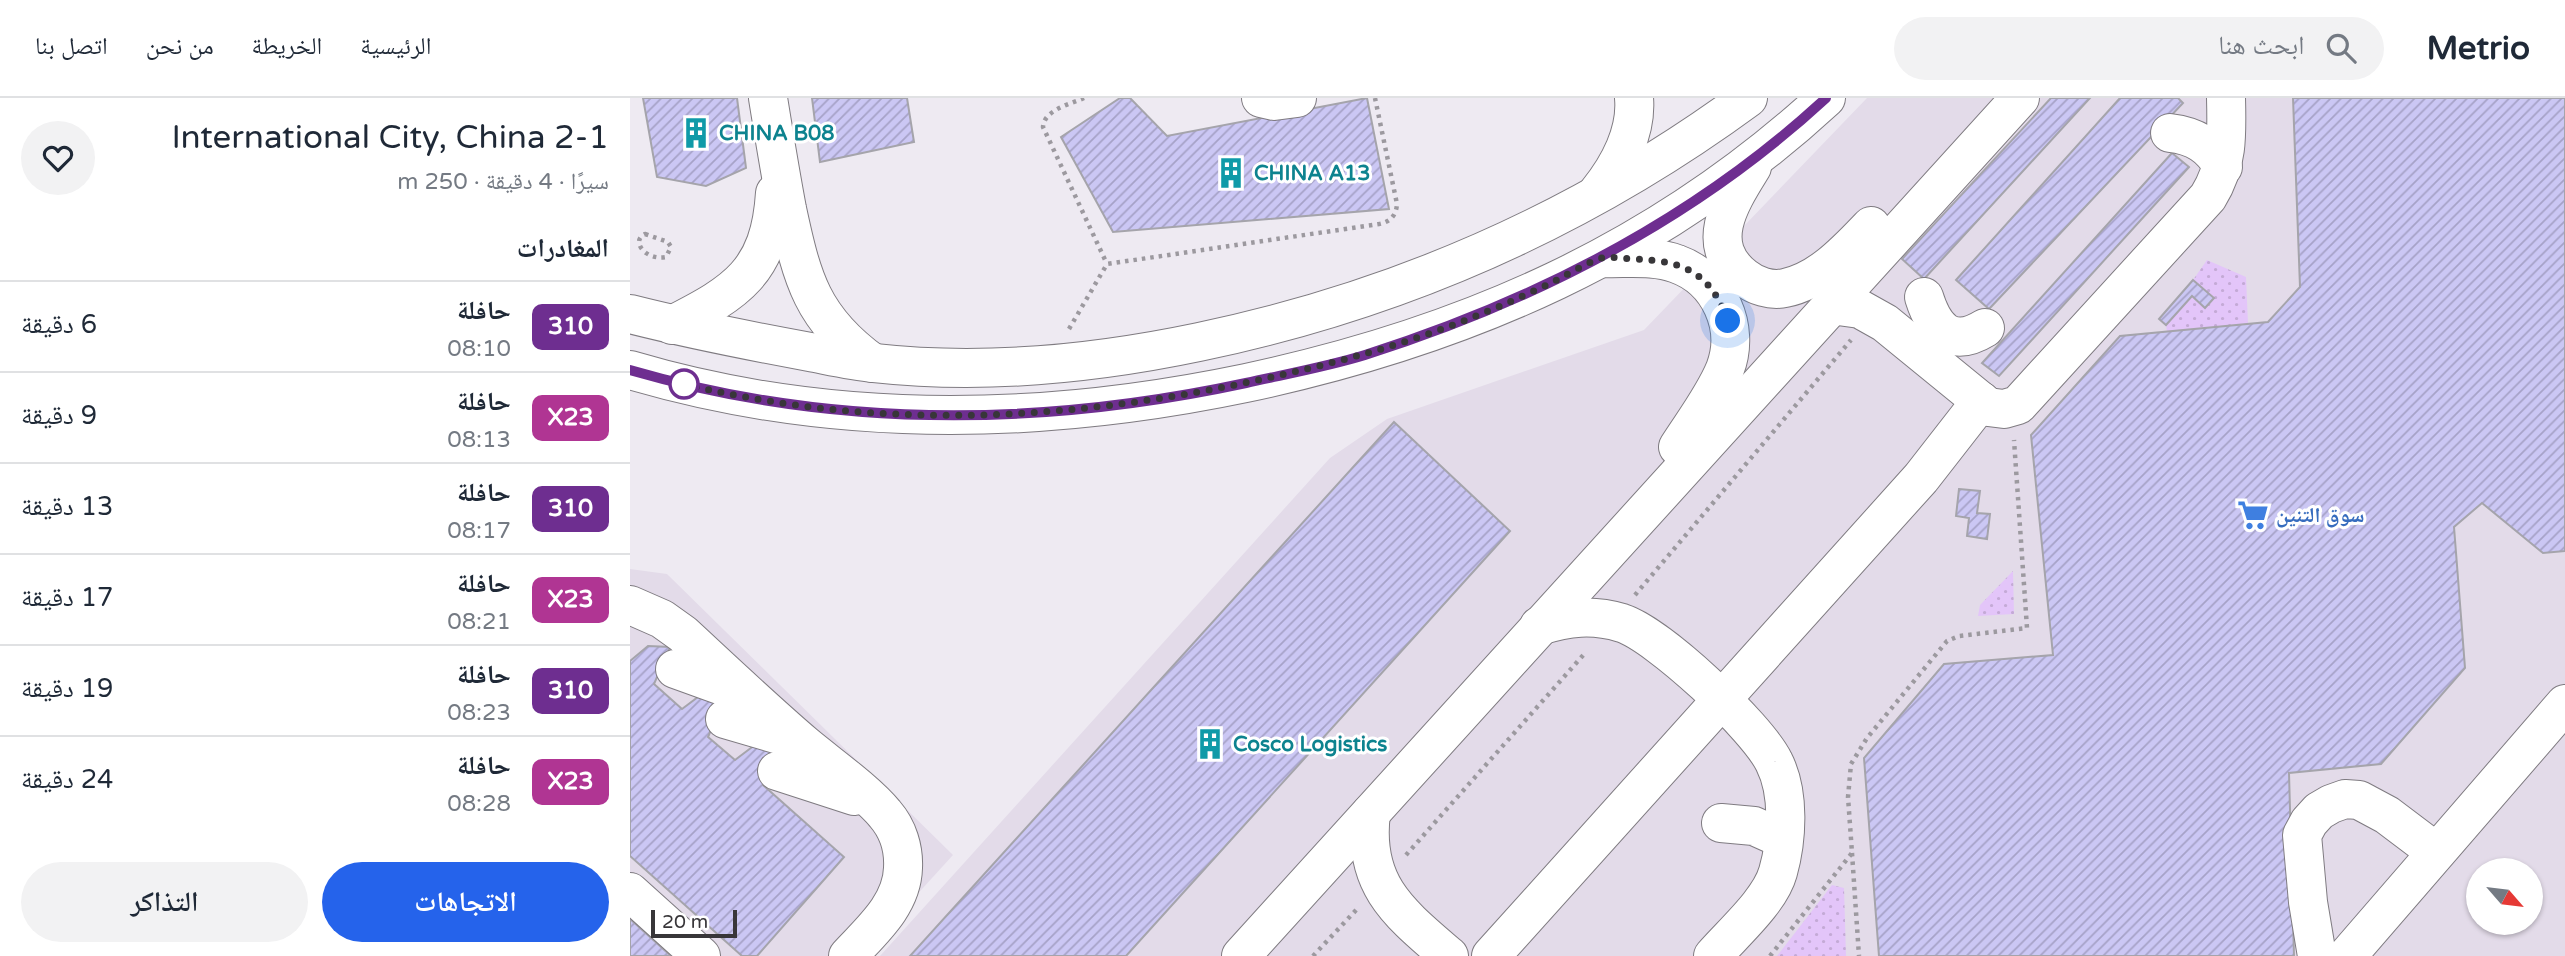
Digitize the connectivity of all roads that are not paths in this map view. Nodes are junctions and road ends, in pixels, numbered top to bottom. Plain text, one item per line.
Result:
1 (768, 98) edge
2 (1261, 98) edge
3 (1297, 98) edge
4 (1634, 98) edge
5 (1748, 98) edge
6 (1826, 98) edge
7 (1989, 98) edge
8 (2020, 98) edge
9 (2225, 98) edge
10 (2169, 133) dead end
11 (1761, 154) junction
12 (777, 156) junction
13 (2223, 167) junction
14 (1595, 195) junction
15 (1602, 258) junction
16 (1924, 297) dead end
17 (1831, 305) junction
18 (630, 314) edge
19 (672, 325) junction
20 (874, 363) junction
21 (630, 370) edge
22 (1982, 397) junction
23 (1624, 533) junction
24 (630, 605) edge
25 (1539, 626) junction
26 (675, 669) dead end
27 (1722, 701) junction
28 (2565, 704) edge
29 (738, 708) junction
30 (776, 771) dead end
31 (870, 801) junction
32 (1371, 813) junction
33 (1721, 823) dead end
34 (1783, 839) junction
35 (2436, 852) junction
36 (630, 892) edge
37 (701, 956) edge
38 (848, 956) edge
39 (1241, 956) edge
40 (1449, 956) edge
41 (1491, 956) edge
42 (1713, 956) edge
43 (2317, 956) edge
44 (2347, 956) edge

1 - 12 street
2 - 3 street
4 - 14 street
5 - 14 street
6 - 11 street
7 - 11 street
8 - 17 street
9 - 13 street
10 - 13 street
11 - 15 street
12 - 19 street
12 - 20 street
13 - 22 street
14 - 20 street
15 - 21 street
15 - 23 street
16 - 22 street
17 - 22 street
17 - 23 street
18 - 19 street
19 - 20 street
22 - 27 street
23 - 25 street
24 - 29 street
25 - 27 street
25 - 32 street
26 - 29 street
27 - 34 street
27 - 41 street
28 - 35 street
29 - 31 street
30 - 31 street
31 - 38 street
32 - 39 street
32 - 40 street
33 - 34 street
34 - 42 street
35 - 43 street
35 - 44 street
36 - 37 street

